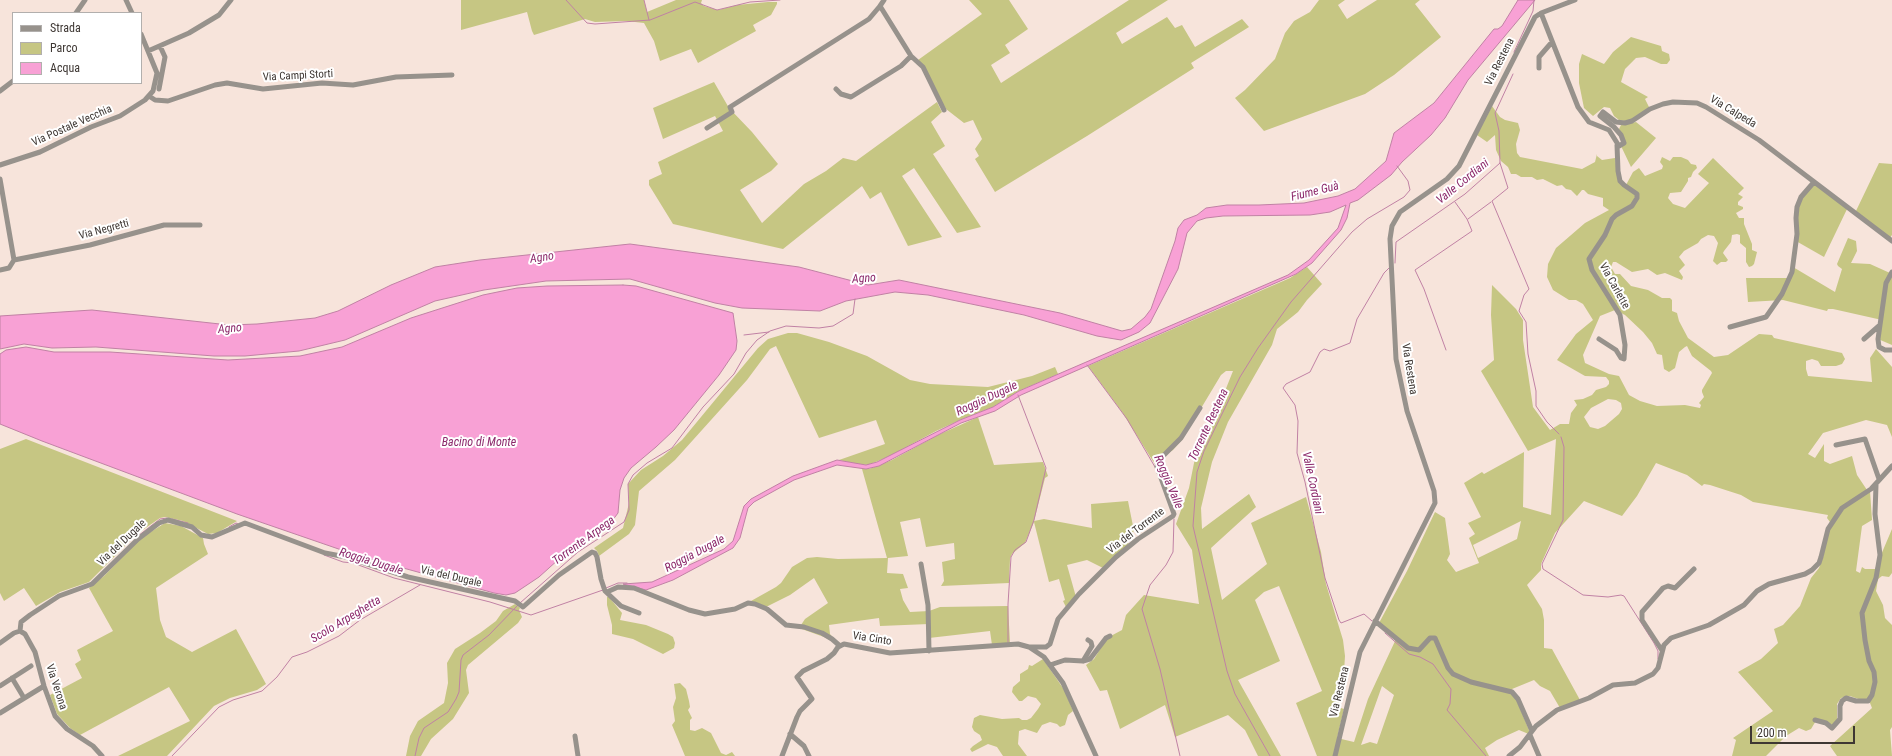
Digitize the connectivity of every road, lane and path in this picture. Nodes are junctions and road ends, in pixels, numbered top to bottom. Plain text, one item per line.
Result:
1 (85, 0) edge
2 (126, 0) edge
3 (232, 0) edge
4 (884, 0) edge
5 (1574, 0) edge
6 (880, 6) junction
7 (77, 12) edge
8 (132, 12) edge
9 (1541, 13) junction
10 (142, 36) edge
11 (1552, 42) junction
12 (160, 46) junction
13 (148, 51) junction
14 (911, 56) junction
15 (1539, 68) dead end
16 (452, 75) dead end
17 (12, 82) edge
18 (836, 88) dead end
19 (159, 89) dead end
20 (0, 91) edge
21 (149, 96) junction
22 (944, 110) dead end
23 (707, 128) dead end
24 (1617, 145) junction
25 (0, 165) edge
26 (0, 179) edge
27 (1814, 182) junction
28 (200, 225) dead end
29 (1892, 241) edge
30 (14, 260) junction
31 (0, 270) edge
32 (1892, 272) edge
33 (1880, 325) junction
34 (1730, 328) dead end
35 (1864, 339) dead end
36 (1599, 340) dead end
37 (1892, 350) edge
38 (1200, 408) dead end
39 (1836, 445) dead end
40 (1892, 466) edge
41 (1879, 479) junction
42 (1876, 484) junction
43 (921, 564) dead end
44 (1694, 569) dead end
45 (605, 590) junction
46 (639, 614) dead end
47 (1375, 620) junction
48 (20, 631) junction
49 (1110, 636) dead end
50 (1088, 640) dead end
51 (0, 643) edge
52 (840, 646) junction
53 (1029, 647) junction
54 (1661, 649) junction
55 (928, 651) junction
56 (1083, 661) junction
57 (1050, 665) junction
58 (31, 666) dead end
59 (12, 678) junction
60 (0, 686) edge
61 (44, 686) junction
62 (24, 698) junction
63 (0, 713) edge
64 (1815, 720) dead end
65 (1531, 733) junction
66 (790, 734) junction
67 (575, 736) dead end
68 (102, 756) edge
69 (578, 756) edge
70 (782, 756) edge
71 (809, 756) edge
72 (1096, 756) edge
73 (1335, 756) edge
74 (1509, 756) edge
75 (1539, 756) edge

1 - 7 street
2 - 8 street
3 - 12 street
4 - 6 street
5 - 9 street
6 - 14 street
6 - 23 street
9 - 11 street
9 - 47 street, Via Restena
10 - 13 street
11 - 15 street
11 - 24 street
12 - 13 street
12 - 19 street
13 - 21 street
14 - 18 street
14 - 22 street
16 - 21 street, Via Campi Storti
17 - 20 street
21 - 25 street, Via Postale Vecchia
24 - 27 street, Via Calpeda
24 - 36 street, Via Carlette
26 - 30 street
27 - 29 street, Via Calpeda
27 - 34 street
28 - 30 street, Via Negretti
30 - 31 street
32 - 33 street
33 - 35 street
33 - 37 street
38 - 53 street, Via del Torrente
39 - 41 street
40 - 41 street
41 - 42 street
42 - 54 street
42 - 64 street
43 - 55 street
44 - 54 street
45 - 46 street
45 - 48 street, Via del Dugale
45 - 52 street
47 - 65 street
47 - 73 street, Via Restena
48 - 51 street
48 - 61 street, Via Verona
49 - 56 street
50 - 56 street
52 - 55 street, Via Cinto
52 - 66 street, Via Cinto
53 - 55 street, Via Cinto
53 - 57 street, Via Cinto
54 - 65 street
56 - 57 street
57 - 72 street, Via Cinto
58 - 59 street
59 - 60 street
59 - 62 street
61 - 62 street
61 - 68 street, Via Verona
62 - 63 street
65 - 74 street
65 - 75 street
66 - 70 street, Via Cinto
66 - 71 street
67 - 69 street

